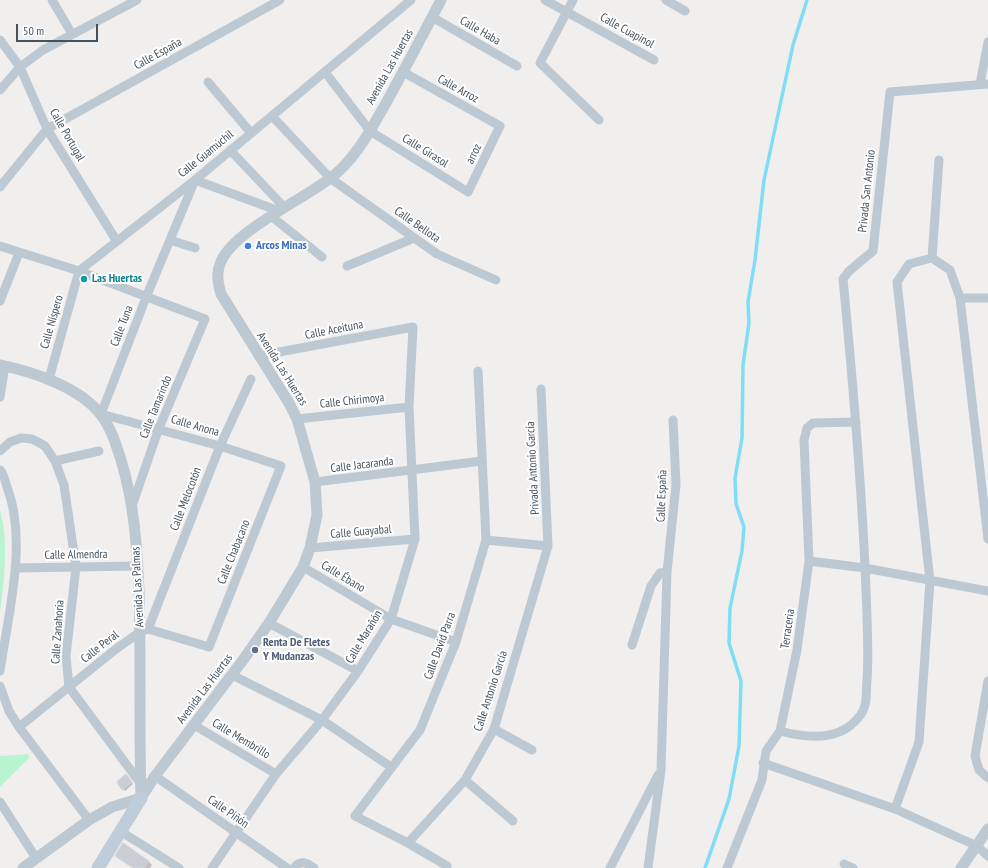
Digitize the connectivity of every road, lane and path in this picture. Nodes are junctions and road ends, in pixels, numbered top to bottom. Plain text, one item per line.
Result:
1 (52, 0) edge
2 (137, 0) edge
3 (280, 0) edge
4 (411, 0) edge
5 (440, 0) edge
6 (545, 0) edge
7 (573, 0) edge
8 (666, 0) edge
9 (567, 11) junction
10 (685, 11) dead end
11 (432, 17) junction
12 (72, 34) junction
13 (0, 40) edge
14 (988, 42) edge
15 (654, 60) dead end
16 (517, 66) dead end
17 (20, 67) junction
18 (325, 72) junction
19 (403, 72) junction
20 (208, 82) dead end
21 (984, 84) edge
22 (0, 90) edge
23 (272, 116) junction
24 (599, 120) dead end
25 (500, 126) joint
26 (47, 129) junction
27 (370, 131) junction
28 (251, 133) junction
29 (230, 150) junction
30 (939, 160) dead end
31 (330, 178) junction
32 (195, 180) junction
33 (0, 187) edge
34 (468, 192) joint
35 (278, 212) junction
36 (414, 238) junction
37 (116, 240) junction
38 (170, 240) junction
39 (0, 246) edge
40 (196, 248) dead end
41 (19, 253) junction
42 (322, 257) dead end
43 (932, 258) junction
44 (347, 266) dead end
45 (79, 271) junction
46 (496, 280) dead end
47 (147, 296) junction
48 (960, 298) junction
49 (988, 298) edge
50 (0, 301) edge
51 (413, 327) joint
52 (258, 356) junction
53 (2, 365) edge
54 (478, 371) dead end
55 (49, 379) junction
56 (251, 379) dead end
57 (541, 389) dead end
58 (0, 397) edge
59 (409, 407) junction
60 (101, 414) junction
61 (297, 419) junction
62 (673, 420) dead end
63 (856, 422) junction
64 (159, 428) junction
65 (220, 446) junction
66 (0, 451) edge
67 (99, 451) dead end
68 (55, 461) junction
69 (482, 461) junction
70 (281, 466) joint
71 (0, 470) edge
72 (413, 471) junction
73 (984, 480) edge
74 (315, 482) junction
75 (132, 506) junction
76 (415, 539) junction
77 (988, 539) edge
78 (486, 540) junction
79 (548, 546) junction
80 (310, 548) junction
81 (810, 561) junction
82 (138, 566) junction
83 (76, 567) junction
84 (303, 567) junction
85 (15, 568) junction
86 (865, 568) junction
87 (667, 572) junction
88 (930, 582) junction
89 (988, 591) edge
90 (391, 619) junction
91 (269, 623) junction
92 (144, 631) junction
93 (456, 642) junction
94 (632, 645) dead end
95 (0, 671) edge
96 (358, 671) junction
97 (232, 675) junction
98 (988, 681) edge
99 (0, 686) edge
100 (69, 687) junction
101 (322, 720) junction
102 (194, 725) junction
103 (19, 727) junction
104 (494, 729) junction
105 (780, 732) junction
106 (532, 750) dead end
107 (763, 763) junction
108 (391, 767) junction
109 (661, 770) junction
110 (276, 774) junction
111 (155, 776) junction
112 (988, 778) edge
113 (465, 780) junction
114 (141, 784) junction
115 (141, 798) junction
116 (0, 802) edge
117 (895, 809) junction
118 (89, 820) junction
119 (513, 821) dead end
120 (988, 829) edge
121 (120, 831) junction
122 (236, 832) junction
123 (408, 843) junction
124 (977, 846) junction
125 (988, 856) edge
126 (36, 858) junction
127 (297, 865) edge
128 (446, 867) edge
129 (24, 868) edge
130 (98, 868) edge
131 (179, 868) edge
132 (212, 868) edge
133 (287, 868) edge
134 (314, 868) edge
135 (610, 868) edge
136 (648, 868) edge
137 (727, 868) edge
138 (961, 868) edge

1 - 12 street
2 - 12 street
3 - 26 street, Calle España
4 - 18 street, Calle Guamúchil
5 - 11 street, Avenida Las Huertas
6 - 9 street, Calle Cuapinol
7 - 9 street
8 - 10 street
9 - 15 street, Calle Cuapinol
9 - 24 street
11 - 16 street, Calle Haba
11 - 19 street, Avenida Las Huertas
12 - 17 street
13 - 17 street, Calle Portugal
14 - 21 street
17 - 22 street
17 - 26 street, Calle Portugal
18 - 23 street, Calle Guamúchil
18 - 27 street
19 - 25 street, Calle Arroz
19 - 27 street, Avenida Las Huertas
20 - 28 street
21 - 63 street, Privada San Antonio
23 - 28 street, Calle Guamúchil
23 - 31 street, Calle Bellota
25 - 34 street, arroz
26 - 33 street
26 - 37 street, Calle Portugal
27 - 31 street, Avenida Las Huertas
27 - 34 street, Calle Girasol
28 - 29 street, Calle Guamúchil
29 - 32 street, Calle Guamúchil
29 - 35 street
30 - 43 street
31 - 35 street, Avenida Las Huertas
31 - 36 street, Calle Bellota
32 - 35 street
32 - 37 street, Calle Guamúchil
32 - 38 street, Calle Tuna
35 - 42 street
35 - 52 street, Avenida Las Huertas
36 - 44 street
36 - 46 street, Calle Bellota
37 - 45 street, Calle Guamúchil
38 - 40 street
38 - 47 street, Calle Tuna
39 - 41 street
41 - 45 street
41 - 50 street
43 - 48 street
43 - 88 street
45 - 47 street
45 - 55 street, Calle Níspero
47 - 60 street, Calle Tuna
47 - 64 street, Calle Tamarindo
48 - 49 street
48 - 73 street
51 - 52 street, Calle Aceituna
51 - 59 street, Calle Marañón
52 - 61 street, Avenida Las Huertas
53 - 55 street, Avenida Las Palmas
53 - 58 street
54 - 69 street, Calle David Parra
55 - 60 street, Avenida Las Palmas
56 - 65 street, Calle Melocotón
57 - 79 street, Privada Antonio García
59 - 61 street, Calle Chirimoya
59 - 72 street, Calle Marañón
60 - 64 street, Calle Anona
60 - 75 street, Avenida Las Palmas
61 - 74 street, Avenida Las Huertas
62 - 87 street, Calle España
63 - 81 street, Terraceria
63 - 86 street
64 - 65 street, Calle Anona
64 - 75 street, Calle Tamarindo
65 - 70 street, Calle Anona
65 - 92 street, Calle Melocotón
66 - 68 street, Calle Zanahoria
67 - 68 street
68 - 83 street, Calle Zanahoria
69 - 72 street, Calle Jacaranda
69 - 78 street, Calle David Parra
70 - 92 street, Calle Chabacano
71 - 85 street
72 - 74 street, Calle Jacaranda
72 - 76 street, Calle Marañón
73 - 77 street
74 - 80 street, Avenida Las Huertas
75 - 82 street, Avenida Las Palmas
76 - 80 street, Calle Guayabal
76 - 90 street, Calle Marañón
78 - 79 street
78 - 93 street, Calle David Parra
79 - 104 street, Calle Antonio García
80 - 84 street, Avenida Las Huertas
81 - 86 street
81 - 105 street, Terraceria
82 - 83 street, Calle Almendra
82 - 92 street, Avenida Las Palmas
83 - 85 street, Calle Almendra
83 - 100 street, Calle Zanahoria
84 - 90 street, Calle Ébano
84 - 91 street, Avenida Las Huertas
85 - 95 street
86 - 88 street
86 - 105 street
87 - 94 street
87 - 109 street, Calle España
88 - 89 street
88 - 117 street
90 - 93 street, Calle Ébano
90 - 96 street, Calle Marañón
91 - 96 street
91 - 97 street, Avenida Las Huertas
92 - 100 street, Calle Peral
92 - 114 street, Avenida Las Palmas
93 - 108 street, Calle David Parra
96 - 101 street, Calle Marañón
97 - 101 street
97 - 102 street, Avenida Las Huertas
98 - 112 street
99 - 103 street
100 - 103 street, Calle Peral
100 - 114 street
101 - 108 street
101 - 110 street, Calle Marañón
102 - 110 street, Calle Membrillo
102 - 111 street, Avenida Las Huertas
103 - 118 street
104 - 106 street
104 - 113 street, Calle Antonio García
105 - 107 street, Terraceria
107 - 117 street
107 - 137 street, Terraceria
108 - 123 street, Calle David Parra
109 - 135 street
109 - 136 street, Calle España
110 - 122 street, Calle Marañón
111 - 115 street, Avenida Las Huertas
111 - 122 street, Calle Piñón
113 - 119 street
113 - 123 street, Calle Antonio García
114 - 115 street, Avenida Las Palmas
115 - 118 street
115 - 121 main road
116 - 126 street
117 - 124 street
118 - 126 street
120 - 124 street
121 - 130 main road
121 - 131 street
122 - 132 street, Calle Marañón
122 - 133 street, Calle Piñón
123 - 128 street
124 - 125 street
124 - 138 street
126 - 129 street
127 - 134 street

